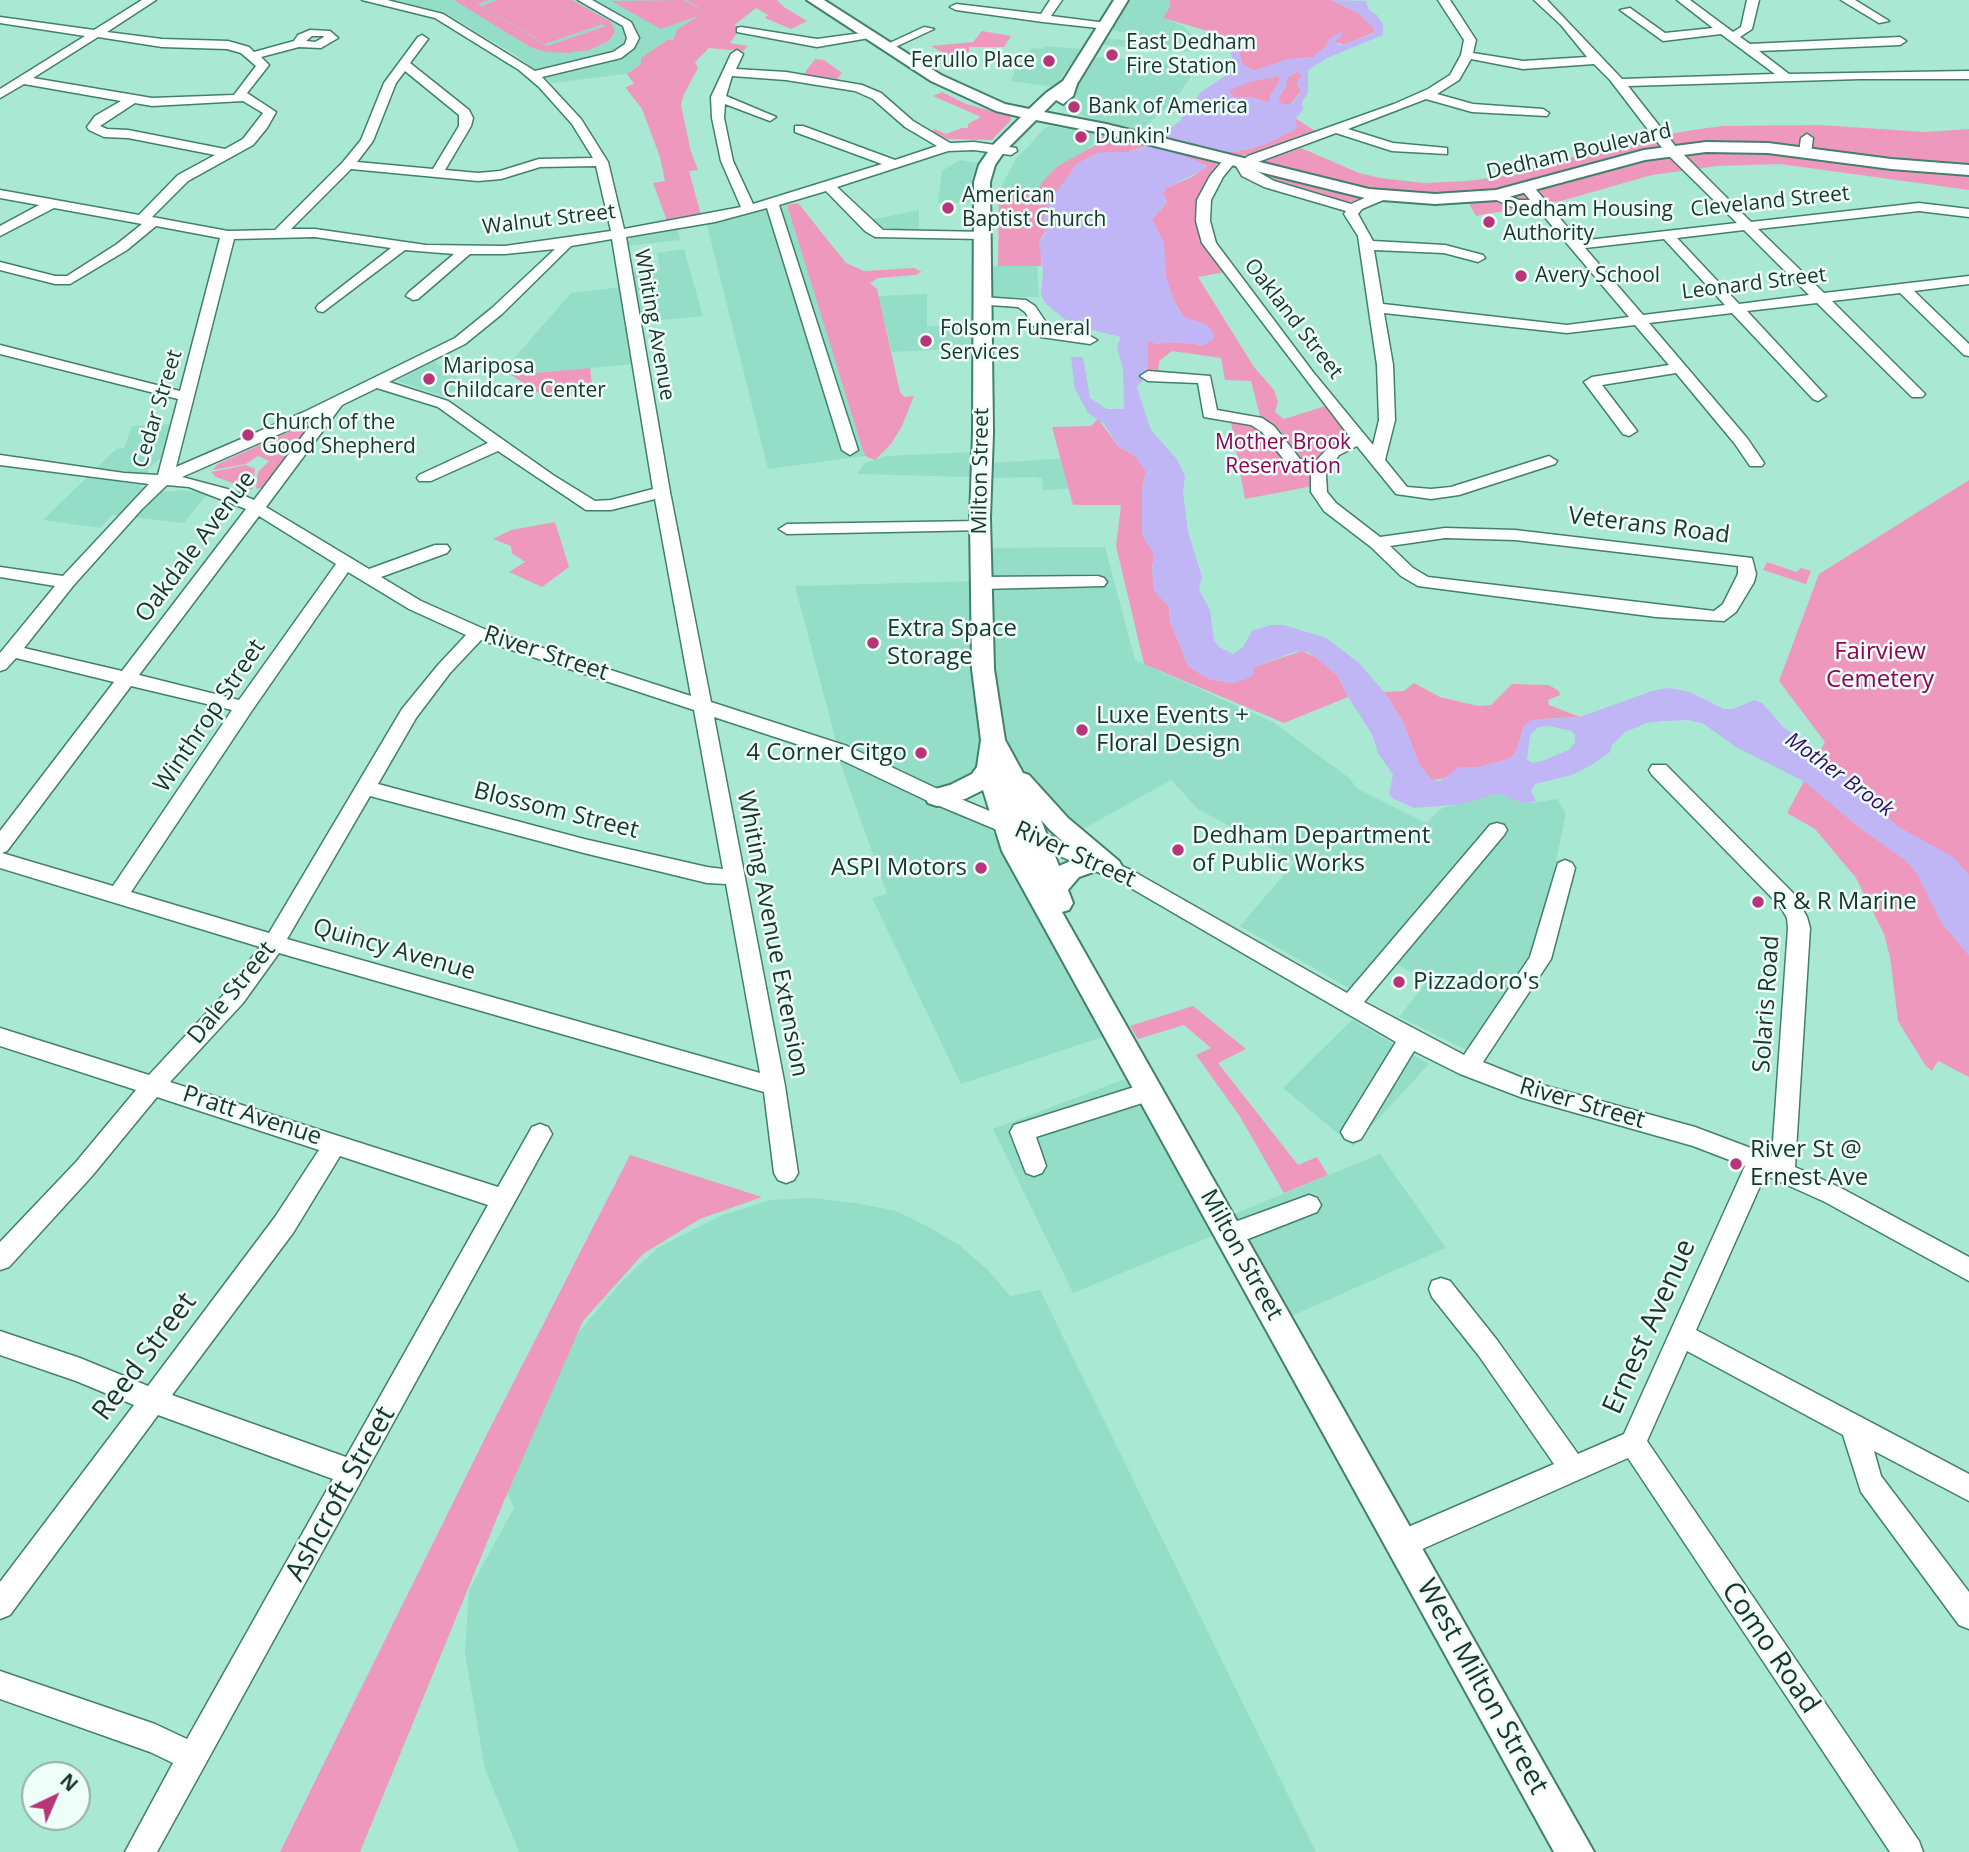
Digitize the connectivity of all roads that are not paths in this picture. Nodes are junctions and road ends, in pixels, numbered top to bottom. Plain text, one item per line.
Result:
1 (146, 0) edge
2 (368, 0) edge
3 (584, 0) edge
4 (814, 0) edge
5 (999, 0) edge
6 (1056, 0) edge
7 (1121, 0) edge
8 (1444, 0) edge
9 (1540, 0) edge
10 (1683, 0) edge
11 (1753, 0) edge
12 (1847, 0) edge
13 (1626, 10) dead end
14 (989, 12) junction
15 (1043, 19) junction
16 (0, 20) edge
17 (1883, 21) dead end
18 (1107, 26) junction
19 (741, 30) dead end
20 (1729, 33) junction
21 (94, 34) junction
22 (869, 35) junction
23 (422, 39) dead end
24 (1900, 41) dead end
25 (299, 43) dead end
26 (887, 47) junction
27 (1750, 48) junction
28 (737, 54) dead end
29 (253, 55) junction
30 (1466, 55) junction
31 (1597, 60) junction
32 (405, 65) junction
33 (727, 72) junction
34 (533, 75) junction
35 (1969, 75) edge
36 (1786, 77) junction
37 (21, 80) junction
38 (1619, 83) junction
39 (1069, 84) joint
40 (0, 94) edge
41 (1426, 94) junction
42 (718, 97) junction
43 (242, 98) junction
44 (133, 100) junction
45 (1543, 113) dead end
46 (1041, 114) junction
47 (770, 117) dead end
48 (799, 129) dead end
49 (1339, 130) junction
50 (837, 139) dead end
51 (947, 147) junction
52 (1005, 150) junction
53 (1671, 150) junction
54 (1442, 151) dead end
55 (229, 154) junction
56 (602, 162) junction
57 (896, 163) junction
58 (1237, 163) junction
59 (348, 165) junction
60 (1969, 170) edge
61 (436, 174) junction
62 (828, 186) junction
63 (1343, 188) junction
64 (1528, 189) junction
65 (0, 194) edge
66 (1383, 195) junction
67 (1497, 195) junction
68 (772, 203) junction
69 (51, 204) junction
70 (1541, 204) junction
71 (750, 209) junction
72 (1353, 209) junction
73 (1969, 213) edge
74 (148, 221) junction
75 (1746, 226) junction
76 (0, 232) edge
77 (279, 234) junction
78 (618, 234) junction
79 (228, 235) junction
80 (981, 235) junction
81 (1667, 235) junction
82 (566, 243) junction
83 (1367, 245) junction
84 (1576, 245) junction
85 (402, 246) junction
86 (466, 250) junction
87 (1478, 258) dead end
88 (0, 266) edge
89 (1969, 280) edge
90 (1903, 288) junction
91 (413, 296) dead end
92 (1817, 298) junction
93 (981, 301) junction
94 (1733, 307) junction
95 (323, 308) dead end
96 (1377, 308) junction
97 (1639, 319) junction
98 (1090, 340) dead end
99 (0, 349) edge
100 (1969, 352) edge
101 (1679, 368) junction
102 (1148, 376) dead end
103 (377, 383) junction
104 (1917, 394) dead end
105 (1818, 396) dead end
106 (187, 397) junction
107 (337, 402) junction
108 (1629, 431) dead end
109 (1359, 439) junction
110 (500, 444) junction
111 (849, 450) dead end
112 (0, 460) edge
113 (1377, 460) junction
114 (1549, 461) dead end
115 (1756, 464) dead end
116 (1320, 468) junction
117 (165, 478) junction
118 (425, 478) dead end
119 (662, 492) junction
120 (255, 507) junction
121 (980, 526) junction
122 (788, 529) dead end
123 (1377, 543) junction
124 (441, 549) dead end
125 (345, 564) junction
126 (0, 572) edge
127 (366, 576) junction
128 (66, 582) junction
129 (1098, 582) dead end
130 (981, 583) junction
131 (478, 633) junction
132 (6, 658) edge
133 (127, 678) junction
134 (702, 705) junction
135 (244, 707) junction
136 (998, 766) junction
137 (1660, 770) dead end
138 (366, 789) junction
139 (937, 797) junction
140 (1005, 825) junction
141 (1497, 830) dead end
142 (1033, 835) junction
143 (0, 846) edge
144 (0, 860) edge
145 (1103, 865) junction
146 (1565, 868) dead end
147 (734, 877) junction
148 (1054, 888) junction
149 (117, 896) junction
150 (274, 943) junction
151 (1092, 987) junction
152 (1350, 1004) junction
153 (0, 1037) edge
154 (1409, 1039) junction
155 (1468, 1067) junction
156 (154, 1085) junction
157 (774, 1086) junction
158 (1150, 1091) junction
159 (1353, 1132) dead end
160 (540, 1134) dead end
161 (336, 1143) junction
162 (1759, 1161) junction
163 (1034, 1166) dead end
164 (1783, 1171) junction
165 (786, 1172) dead end
166 (503, 1199) junction
167 (1309, 1205) dead end
168 (10, 1234) edge
169 (1230, 1236) junction
170 (0, 1259) edge
171 (1969, 1270) edge
172 (1441, 1289) dead end
173 (1682, 1335) junction
174 (0, 1343) edge
175 (152, 1400) junction
176 (1854, 1428) junction
177 (1633, 1443) junction
178 (1573, 1469) junction
179 (353, 1473) junction
180 (1969, 1488) edge
181 (1396, 1533) junction
182 (0, 1605) edge
183 (1969, 1615) edge
184 (0, 1685) edge
185 (193, 1756) junction
186 (140, 1852) edge
187 (1575, 1852) edge
188 (1908, 1852) edge

1 - 21 street
2 - 34 street, Whiting Avenue
3 - 34 street
4 - 22 main road, Dedham Boulevard
5 - 14 street
6 - 15 street
7 - 18 main road
8 - 30 street
9 - 31 street
10 - 20 street
11 - 20 street
12 - 17 street
13 - 20 street
14 - 15 street
14 - 26 street
15 - 18 street
16 - 21 street
18 - 39 main road
19 - 22 street
20 - 27 street
21 - 29 street
21 - 37 street
22 - 26 main road, Dedham Boulevard
23 - 32 street
24 - 27 street
25 - 29 street
26 - 46 main road, Dedham Boulevard
27 - 36 street
28 - 33 street
29 - 43 street
30 - 31 street
30 - 41 street
31 - 38 street
32 - 59 street
32 - 61 street
33 - 42 street
33 - 51 street
34 - 56 street, Whiting Avenue
35 - 36 street
36 - 38 street
37 - 40 street
37 - 44 street
38 - 53 street
39 - 46 main road
41 - 45 street
41 - 49 street
42 - 47 street
42 - 71 street
43 - 44 street
43 - 55 street
44 - 55 street
46 - 52 main road, Milton Street
46 - 58 main road, Dedham Boulevard
48 - 57 street
49 - 54 street
49 - 58 street
50 - 57 street
51 - 52 street, Walnut Street
51 - 57 street, Walnut Street
52 - 80 main road, Milton Street
53 - 60 main road, Dedham Boulevard
53 - 64 main road, Dedham Boulevard
53 - 75 street
55 - 74 street
56 - 61 street
56 - 78 street, Whiting Avenue
57 - 62 street, Walnut Street
58 - 63 main road, Dedham Boulevard
58 - 72 street
58 - 109 street, Oakland Street
59 - 61 street
59 - 77 street
62 - 68 street, Walnut Street
62 - 80 street
63 - 66 main road, Dedham Boulevard
63 - 72 street
64 - 67 main road, Dedham Boulevard
64 - 70 street
65 - 69 street, Walnut Street
66 - 67 main road, Dedham Boulevard
66 - 72 street
67 - 70 street
68 - 71 street, Walnut Street
68 - 111 street
69 - 74 street, Walnut Street
69 - 76 street
70 - 84 street
71 - 78 street, Walnut Street
72 - 83 street
73 - 75 street, Cleveland Street
74 - 79 street, Walnut Street
74 - 88 street
75 - 81 street, Cleveland Street
75 - 92 street
77 - 79 street, Walnut Street
77 - 85 street, Walnut Street
78 - 82 street, Walnut Street
78 - 119 street, Whiting Avenue
79 - 106 street, Cedar Street
80 - 93 main road, Milton Street
81 - 84 street, Cleveland Street
81 - 94 street
82 - 86 street, Walnut Street
82 - 103 street, Oakdale Avenue
83 - 87 street
83 - 96 street
84 - 97 street
85 - 86 street, Walnut Street
85 - 95 street
86 - 91 street
89 - 90 street, Leonard Street
90 - 92 street, Leonard Street
90 - 100 street
92 - 94 street, Leonard Street
92 - 104 street
93 - 98 street
93 - 121 main road, Milton Street
94 - 97 street, Leonard Street
94 - 105 street
96 - 97 street, Leonard Street
96 - 113 street
97 - 101 street
99 - 106 street
101 - 108 street
101 - 115 street
102 - 116 street
103 - 107 street, Oakdale Avenue
103 - 110 street
106 - 117 street, Cedar Street
107 - 117 street
107 - 120 street, Oakdale Avenue
109 - 113 street, Oakland Street
109 - 116 street
110 - 118 street
110 - 119 street
112 - 117 street
113 - 114 street, Oakland Street
116 - 123 street, Veterans Road
117 - 120 street, River Street
117 - 128 street, Cedar Street
119 - 134 street, Whiting Avenue
120 - 125 street, River Street
120 - 133 street, Oakdale Avenue
121 - 122 street
121 - 130 main road, Milton Street
123 - 123 street, Veterans Road
124 - 127 street
125 - 127 street, River Street
125 - 135 street, Winthrop Street
126 - 128 street
127 - 131 street, River Street
128 - 132 street, Cedar Street
129 - 130 street
130 - 136 main road, Milton Street
131 - 134 street, River Street
131 - 138 street, Dale Street
132 - 133 street
133 - 135 street
133 - 143 street, Oakdale Avenue
134 - 139 street, River Street
134 - 147 street, Whiting Avenue Extension
135 - 149 street, Winthrop Street
136 - 139 main road
136 - 140 main road, Milton Street
136 - 142 main road, Milton Street
136 - 145 main road
137 - 164 street, Solaris Road
138 - 147 street, Blossom Street
138 - 150 street, Dale Street
139 - 140 street, River Street
140 - 142 street, River Street
140 - 151 main road, Milton Street
141 - 152 street
142 - 145 street, River Street
142 - 148 main road, Milton Street
144 - 149 street, Quincy Avenue
145 - 148 main road
145 - 152 street, River Street
146 - 155 street
147 - 157 street, Whiting Avenue Extension
148 - 151 main road, Milton Street
149 - 150 street, Quincy Avenue
150 - 156 street, Dale Street
150 - 157 street, Quincy Avenue
151 - 158 main road, Milton Street
152 - 154 street, River Street
153 - 156 street, Pratt Avenue
154 - 155 street, River Street
154 - 159 street
155 - 162 street, River Street
156 - 161 street, Pratt Avenue
156 - 168 street, Dale Street
157 - 165 street, Whiting Avenue Extension
158 - 163 street
158 - 169 main road, Milton Street
160 - 166 street, Ashcroft Street
161 - 166 street, Pratt Avenue
161 - 175 street, Reed Street
162 - 164 street, River Street
162 - 173 street, Ernest Avenue
164 - 171 street, River Street
166 - 179 street, Ashcroft Street
167 - 169 street
168 - 170 street, Dale Street
169 - 181 main road, Milton Street
172 - 178 street
173 - 176 street
173 - 177 street, Ernest Avenue
174 - 175 street
175 - 179 street
175 - 182 street, Reed Street
176 - 180 street
176 - 183 street
177 - 178 street, Ernest Avenue
177 - 188 street, Como Road
178 - 181 street, Ernest Avenue
179 - 185 street, Ashcroft Street
181 - 187 main road, West Milton Street
184 - 185 street
185 - 186 street, Ashcroft Street

